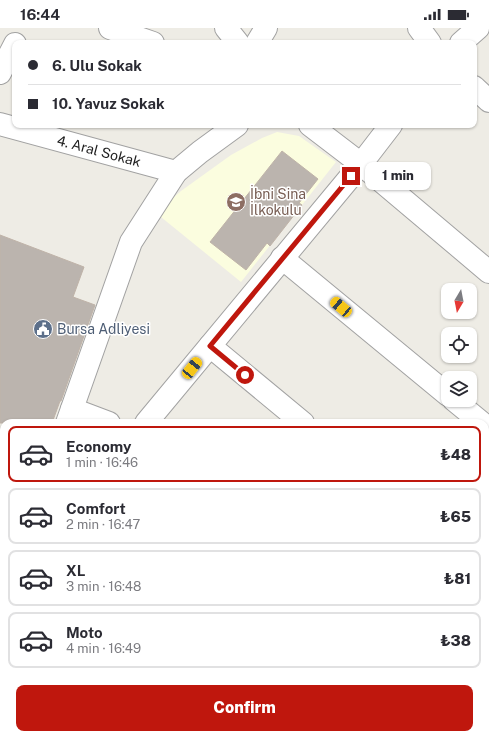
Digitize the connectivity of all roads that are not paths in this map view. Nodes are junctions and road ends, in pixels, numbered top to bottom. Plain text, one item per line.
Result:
1 (25, 28) edge
2 (110, 28) edge
3 (226, 28) edge
4 (266, 28) edge
5 (419, 28) edge
6 (478, 28) edge
7 (17, 40) edge
8 (144, 40) edge
9 (236, 40) edge
10 (259, 40) edge
11 (428, 40) edge
12 (464, 40) edge
13 (477, 90) edge
14 (489, 100) edge
15 (0, 124) edge
16 (12, 127) edge
17 (15, 128) edge
18 (233, 128) edge
19 (314, 128) edge
20 (389, 128) edge
21 (361, 164) junction
22 (176, 172) junction
23 (282, 258) junction
24 (489, 272) edge
25 (210, 346) junction
26 (441, 389) edge
27 (463, 407) edge
28 (70, 416) edge
29 (87, 419) edge
30 (149, 419) edge
31 (298, 419) edge
32 (477, 419) edge

1 - 7 street
2 - 8 street
3 - 9 street
4 - 10 street
5 - 11 street
6 - 12 street
13 - 14 street
15 - 16 street, 4. Aral Sokak
17 - 22 street, 4. Aral Sokak
18 - 22 street
19 - 21 street
20 - 21 street
21 - 23 street
21 - 24 street
22 - 28 street
23 - 25 street
23 - 26 street
25 - 30 street
25 - 31 street
27 - 32 street
28 - 29 street

